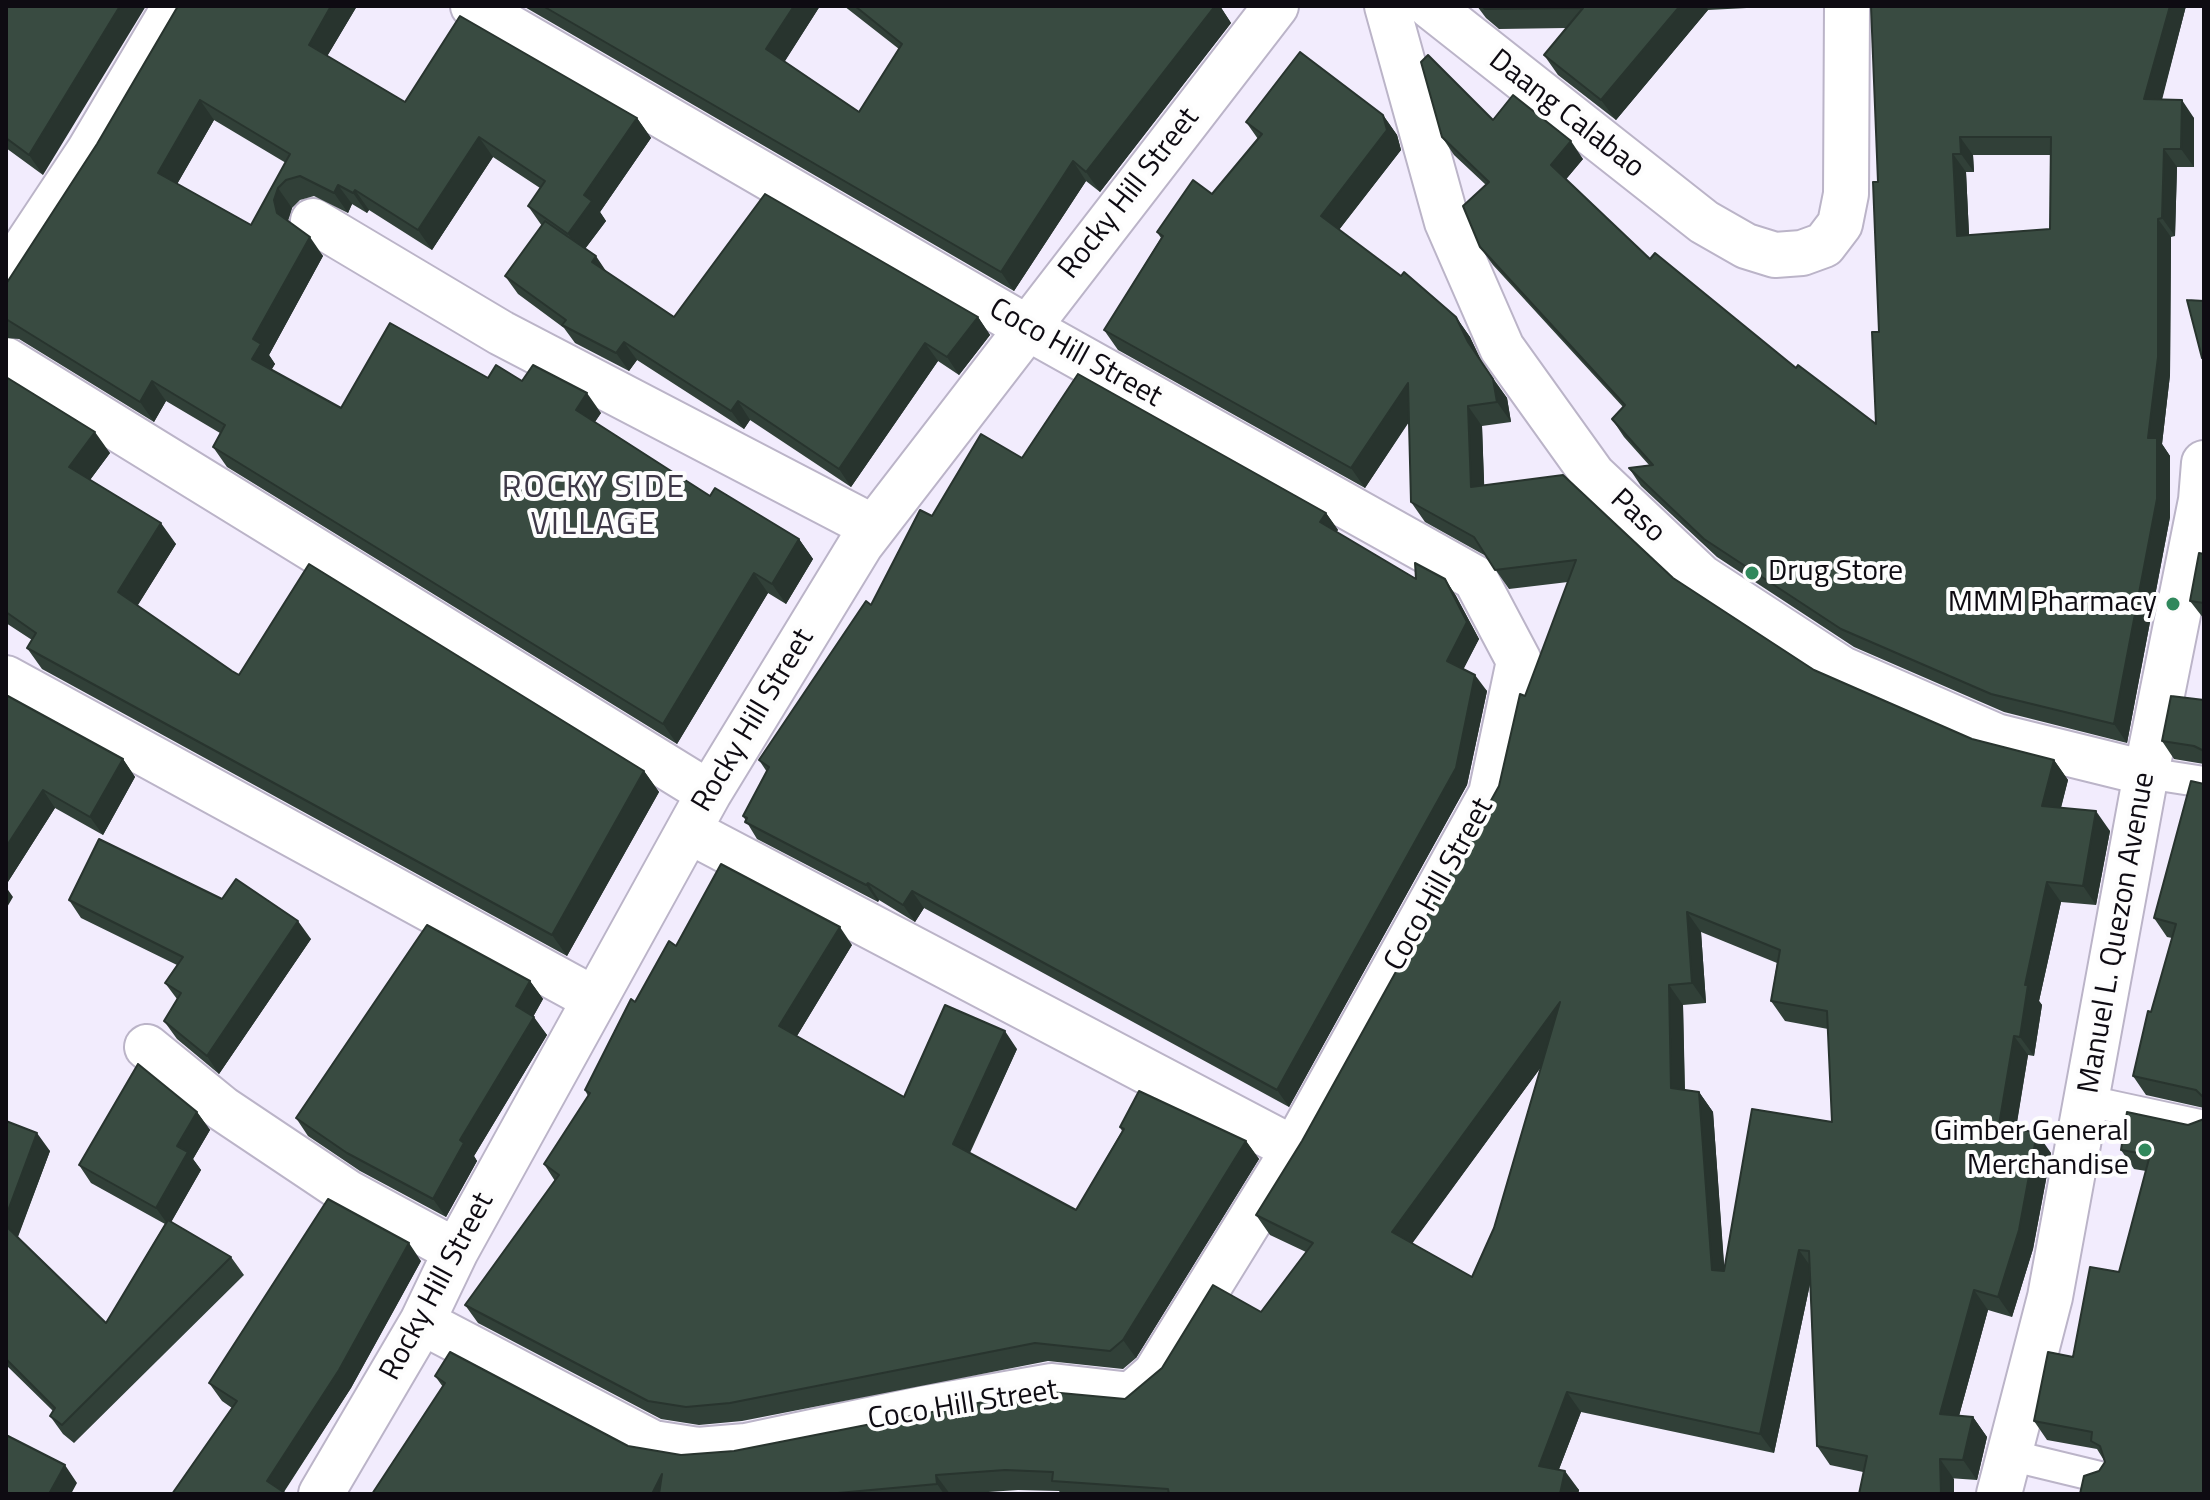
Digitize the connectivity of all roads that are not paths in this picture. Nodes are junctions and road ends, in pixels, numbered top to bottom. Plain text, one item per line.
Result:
1 (175, 6) edge
2 (473, 6) edge
3 (1276, 6) edge
4 (1387, 6) edge
5 (1430, 6) edge
6 (1847, 6) edge
7 (1474, 25) edge
8 (313, 221) dead end
9 (6, 276) edge
10 (1026, 327) junction
11 (6, 360) edge
12 (2204, 463) edge
13 (873, 527) junction
14 (6, 678) edge
15 (2146, 773) junction
16 (2204, 782) edge
17 (699, 812) junction
18 (594, 999) junction
19 (147, 1047) dead end
20 (2088, 1101) junction
21 (2204, 1126) edge
22 (1294, 1149) junction
23 (456, 1251) junction
24 (422, 1322) junction
25 (2004, 1475) edge
26 (2100, 1477) edge
27 (321, 1494) edge

1 - 9 street
2 - 10 street, Coco Hill Street
3 - 10 street, Rocky Hill Street
4 - 15 street, Paso
5 - 7 street, Daang Calabao
6 - 7 street, Daang Calabao
8 - 13 street
10 - 13 street, Rocky Hill Street
10 - 22 street, Coco Hill Street
11 - 17 street
12 - 15 street, Manuel L. Quezon Avenue
13 - 17 street, Rocky Hill Street
14 - 18 street
15 - 16 lane
15 - 20 street, Manuel L. Quezon Avenue
17 - 18 street, Rocky Hill Street
17 - 22 street
18 - 23 street, Rocky Hill Street
19 - 23 street
20 - 21 lane
20 - 25 street, Manuel L. Quezon Avenue
22 - 24 street, Coco Hill Street
23 - 24 street, Rocky Hill Street
24 - 27 street, Rocky Hill Street
25 - 26 lane

